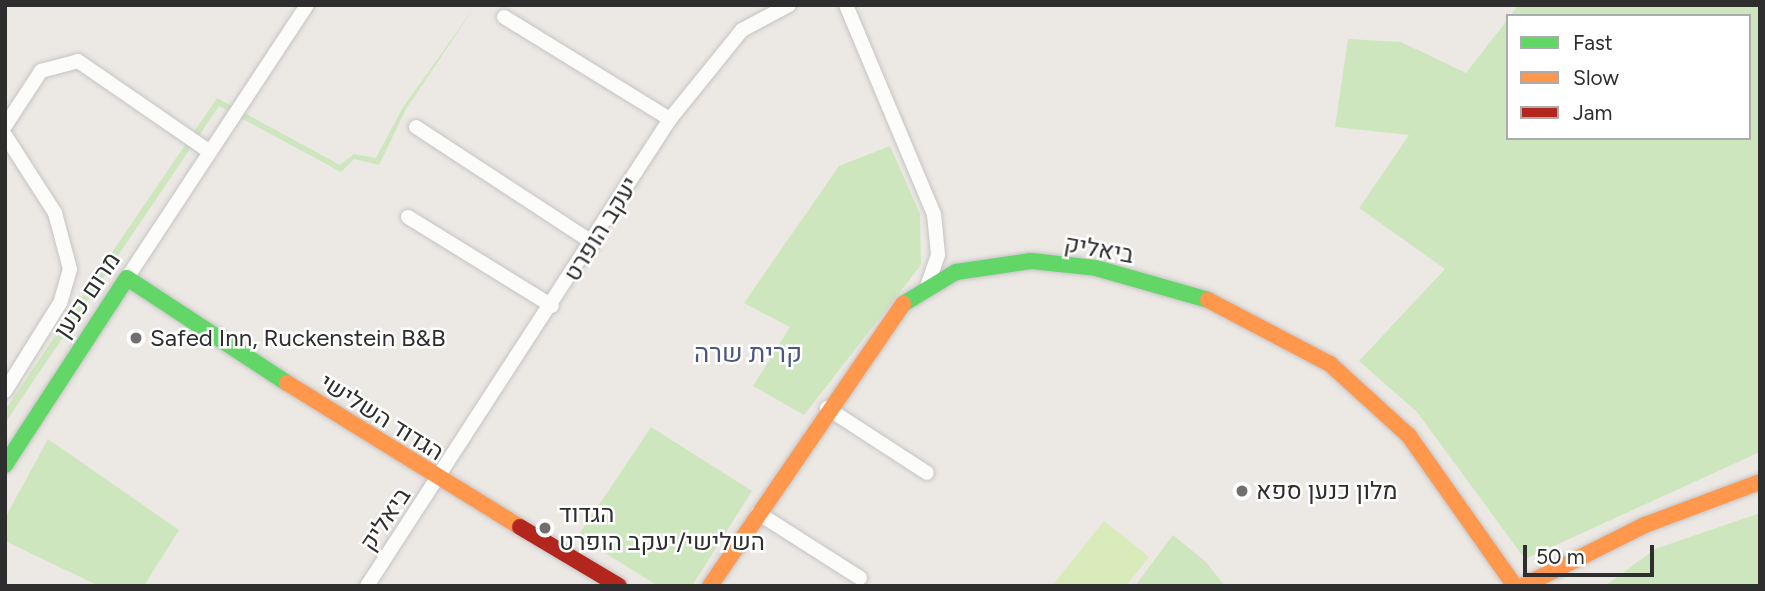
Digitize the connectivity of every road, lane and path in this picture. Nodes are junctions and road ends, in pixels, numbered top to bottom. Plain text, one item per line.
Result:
1 (307, 5) edge
2 (789, 5) edge
3 (846, 5) edge
4 (504, 17) dead end
5 (670, 119) junction
6 (5, 126) edge
7 (416, 127) dead end
8 (5, 135) edge
9 (210, 152) junction
10 (408, 217) dead end
11 (593, 243) junction
12 (127, 278) junction
13 (928, 284) junction
14 (552, 306) junction
15 (5, 391) edge
16 (827, 408) junction
17 (5, 466) edge
18 (927, 473) dead end
19 (440, 478) junction
20 (1760, 482) edge
21 (758, 513) junction
22 (860, 578) dead end
23 (374, 583) edge
24 (619, 586) edge
25 (710, 586) edge
26 (1516, 586) edge
27 (1523, 586) edge

1 - 9 street, מרום כנען
2 - 5 street, יעקב הופרט
3 - 13 street
4 - 5 street
5 - 11 street, יעקב הופרט
6 - 9 street
7 - 11 street
8 - 15 street, מרום כנען
9 - 12 street, מרום כנען
10 - 14 street
11 - 14 street, יעקב הופרט
12 - 17 street, מרום כנען
12 - 19 street, הגדוד השלישי
13 - 16 street, ביאליק
13 - 26 street, ביאליק
14 - 19 street, יעקב הופרט
16 - 18 street
16 - 21 street, ביאליק
19 - 23 street, ביאליק
19 - 24 street, הגדוד השלישי
20 - 27 street
21 - 22 street
21 - 25 street, ביאליק

